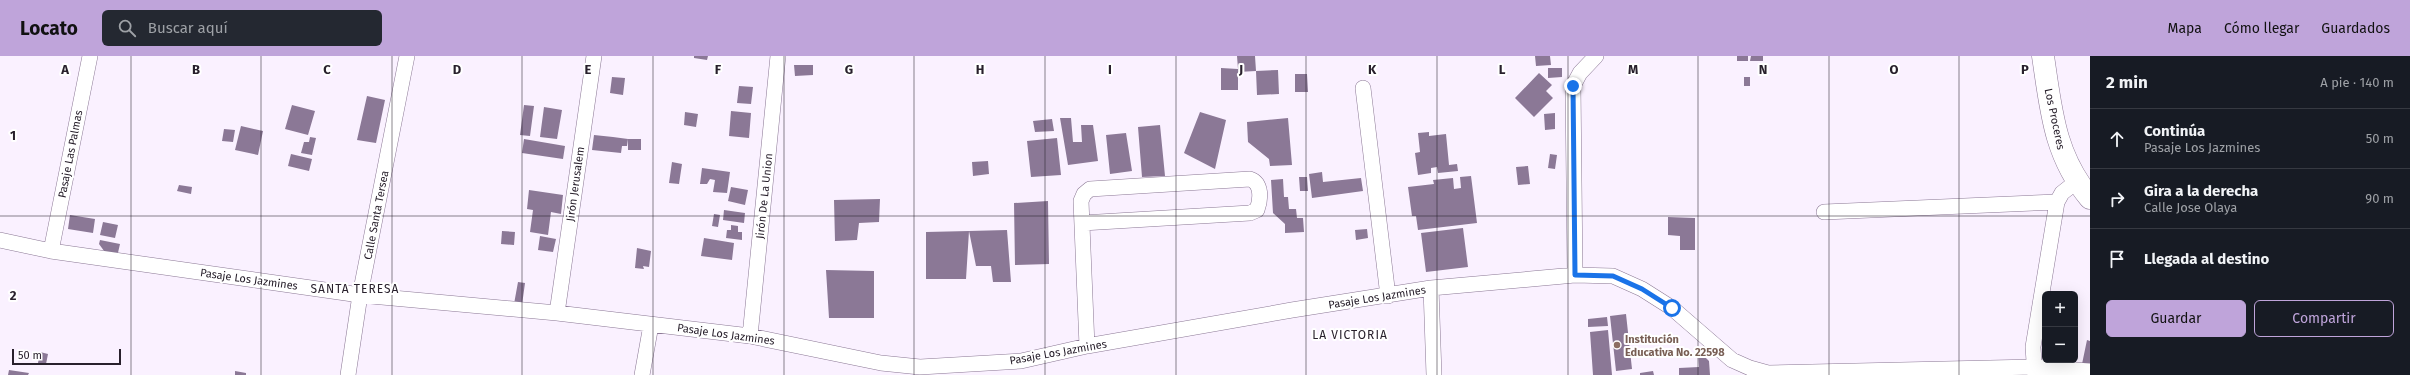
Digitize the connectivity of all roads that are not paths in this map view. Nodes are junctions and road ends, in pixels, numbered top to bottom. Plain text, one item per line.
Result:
1 (90, 56) edge
2 (407, 56) edge
3 (594, 56) edge
4 (778, 56) edge
5 (1596, 56) edge
6 (2043, 56) edge
7 (1362, 88) dead end
8 (2076, 182) junction
9 (2090, 198) edge
10 (2057, 202) junction
11 (1824, 212) dead end
12 (1082, 224) junction
13 (0, 240) edge
14 (51, 251) junction
15 (1575, 275) junction
16 (1431, 288) junction
17 (360, 294) junction
18 (1388, 296) junction
19 (557, 313) junction
20 (651, 324) junction
21 (750, 336) junction
22 (1087, 346) junction
23 (2034, 371) edge
24 (2090, 371) edge
25 (348, 375) edge
26 (642, 375) edge
27 (1434, 375) edge

1 - 14 street, Pasaje Las Palmas
2 - 17 street, Calle Santa Tersea
3 - 19 street, Jirón Jerusalem
4 - 21 street, Jirón De La Union
5 - 15 street
6 - 8 street, Los Proceres
7 - 18 street
8 - 9 street, Los Proceres
8 - 10 street
10 - 11 street
10 - 23 street
12 - 12 street
12 - 22 street
13 - 14 street, Pasaje Los Jazmines
14 - 17 street, Pasaje Los Jazmines
15 - 16 street, Pasaje Los Jazmines
15 - 23 street, Pasaje Los Jazmines
16 - 18 street, Pasaje Los Jazmines
16 - 27 street
17 - 19 street, Pasaje Los Jazmines
17 - 25 street, Calle Santa Tersea
18 - 22 street, Pasaje Los Jazmines
19 - 20 street, Pasaje Los Jazmines
20 - 21 street, Pasaje Los Jazmines
20 - 26 street
21 - 22 street, Pasaje Los Jazmines
23 - 24 street, Pasaje Los Jazmines

